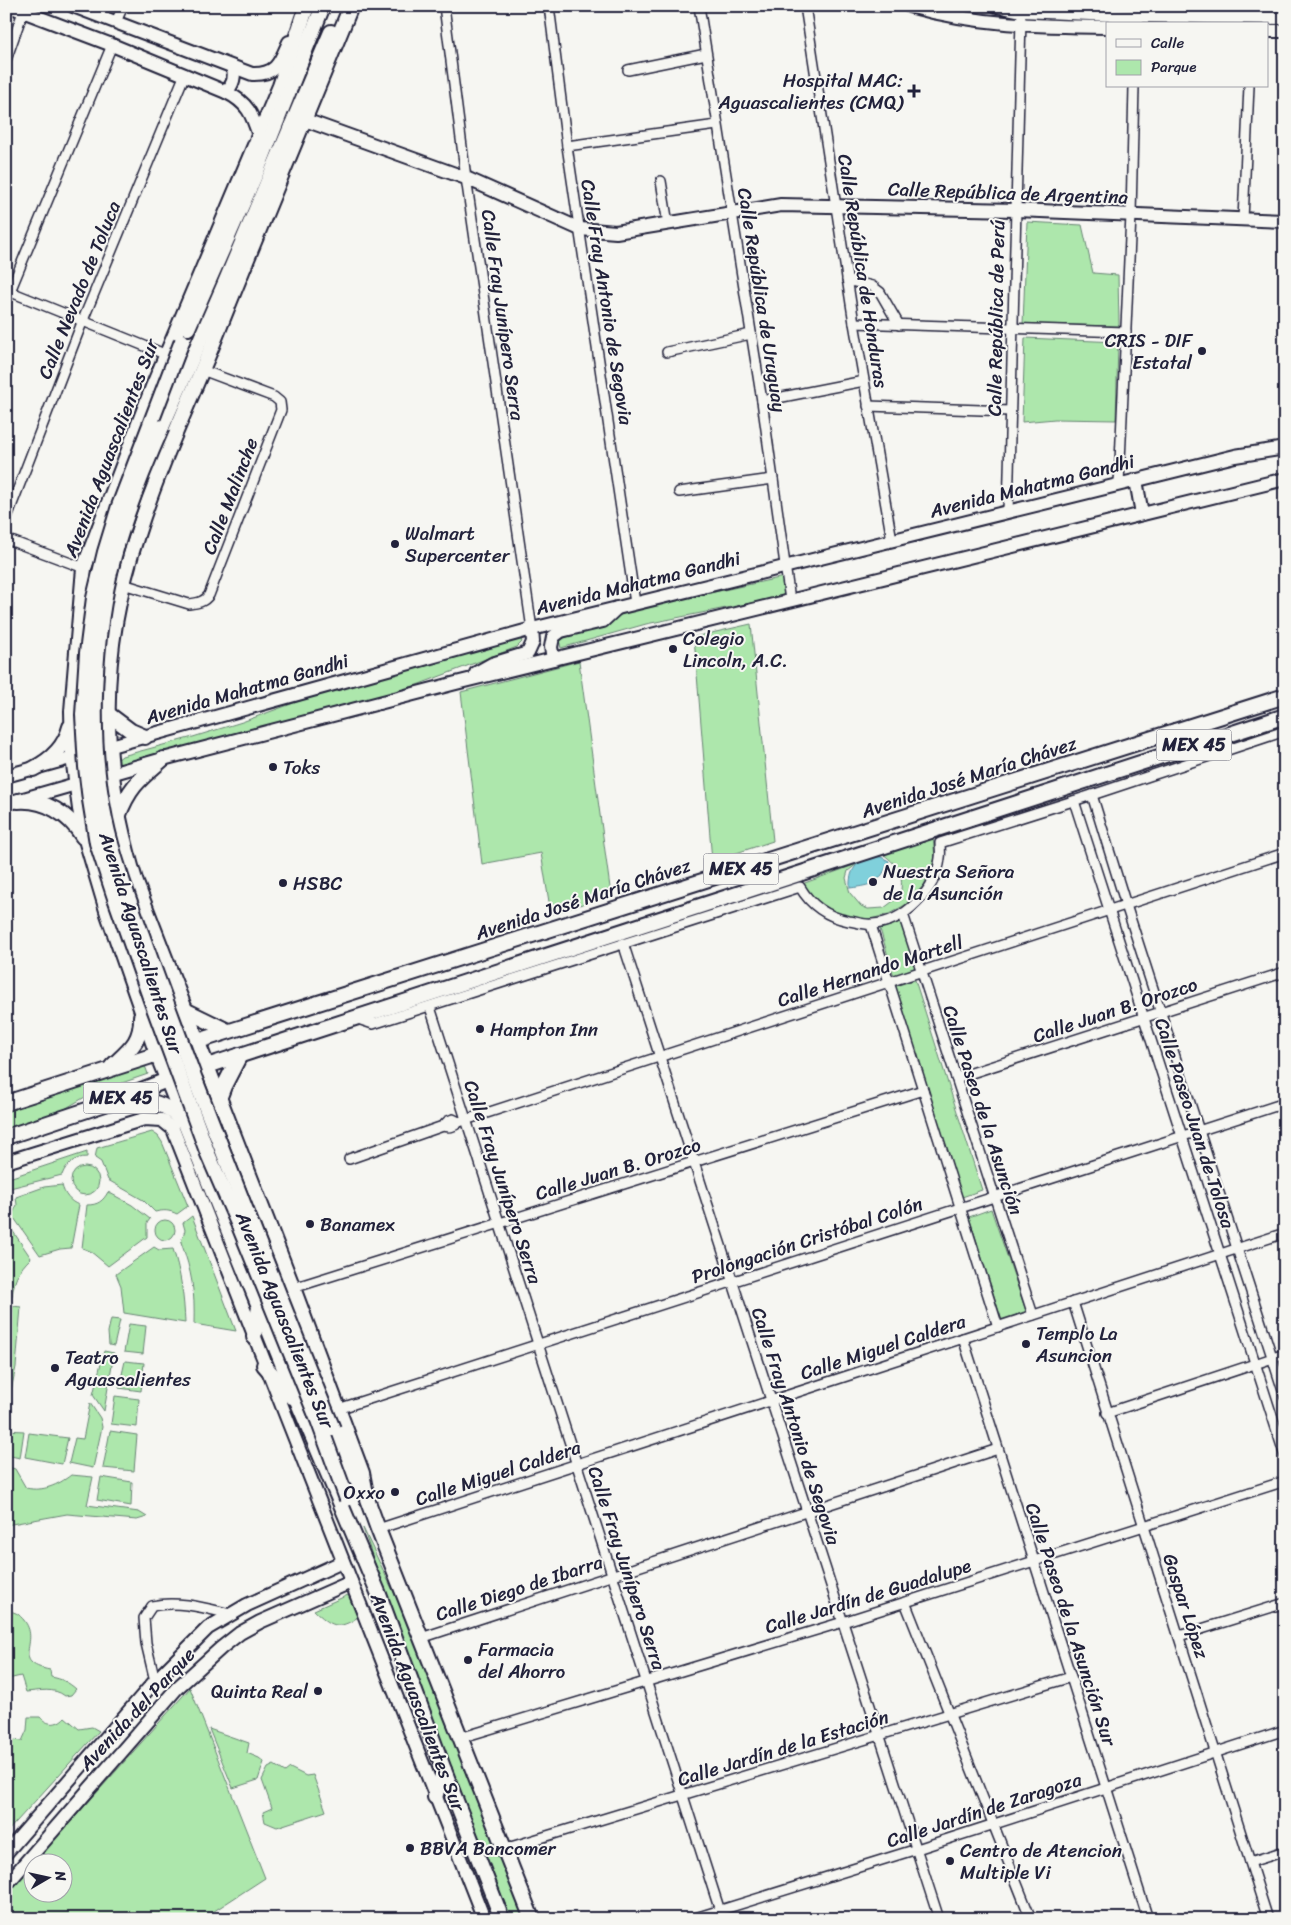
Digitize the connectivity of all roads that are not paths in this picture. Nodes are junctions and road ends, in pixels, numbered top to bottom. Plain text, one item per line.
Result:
1 (9, 6) edge
2 (73, 6) edge
3 (123, 6) edge
4 (307, 6) edge
5 (323, 6) edge
6 (341, 6) edge
7 (351, 6) edge
8 (444, 6) edge
9 (549, 6) edge
10 (699, 6) edge
11 (804, 6) edge
12 (909, 6) edge
13 (997, 6) edge
14 (24, 9) edge
15 (1021, 9) edge
16 (1285, 18) edge
17 (1136, 20) edge
18 (116, 22) junction
19 (1021, 26) junction
20 (1106, 27) edge
21 (1268, 31) edge
22 (1285, 31) edge
23 (112, 45) junction
24 (706, 54) junction
25 (6, 60) edge
26 (232, 67) junction
27 (628, 70) dead end
28 (185, 74) junction
29 (1134, 88) edge
30 (1249, 88) edge
31 (226, 92) junction
32 (305, 120) junction
33 (717, 125) junction
34 (259, 136) junction
35 (567, 146) junction
36 (466, 178) junction
37 (661, 181) dead end
38 (836, 206) junction
39 (1016, 210) junction
40 (731, 213) junction
41 (1131, 215) junction
42 (1244, 220) junction
43 (1285, 221) edge
44 (668, 224) junction
45 (580, 229) junction
46 (847, 280) junction
47 (8, 290) edge
48 (6, 301) edge
49 (83, 320) junction
50 (854, 323) junction
51 (899, 325) junction
52 (1012, 328) junction
53 (1126, 332) junction
54 (751, 334) junction
55 (667, 352) dead end
56 (167, 355) junction
57 (202, 370) junction
58 (864, 382) junction
59 (762, 401) junction
60 (868, 406) junction
61 (1010, 411) junction
62 (1285, 448) edge
63 (1285, 478) edge
64 (773, 479) junction
65 (1136, 480) junction
66 (1119, 484) junction
67 (679, 492) dead end
68 (1008, 512) junction
69 (1142, 514) junction
70 (6, 520) edge
71 (6, 539) edge
72 (892, 540) junction
73 (785, 566) junction
74 (84, 568) junction
75 (123, 584) junction
76 (790, 600) junction
77 (635, 603) junction
78 (617, 608) junction
79 (532, 628) junction
80 (552, 659) junction
81 (456, 683) junction
82 (1285, 696) edge
83 (72, 711) junction
84 (107, 713) junction
85 (1285, 716) edge
86 (72, 730) junction
87 (108, 730) junction
88 (1285, 731) edge
89 (145, 737) junction
90 (109, 747) junction
91 (73, 757) junction
92 (163, 759) junction
93 (33, 769) junction
94 (110, 774) junction
95 (6, 776) edge
96 (76, 784) junction
97 (1092, 795) junction
98 (1074, 801) junction
99 (12, 803) edge
100 (118, 818) junction
101 (87, 843) junction
102 (1285, 853) edge
103 (128, 858) junction
104 (94, 866) junction
105 (1126, 905) junction
106 (1109, 910) junction
107 (903, 914) junction
108 (871, 925) junction
109 (623, 944) junction
110 (921, 971) junction
111 (1285, 972) edge
112 (889, 982) junction
113 (140, 1005) junction
114 (430, 1007) junction
115 (185, 1010) junction
116 (1160, 1012) junction
117 (355, 1018) junction
118 (1143, 1018) junction
119 (228, 1031) junction
120 (197, 1042) junction
121 (157, 1054) junction
122 (240, 1055) junction
123 (659, 1056) junction
124 (206, 1066) junction
125 (107, 1070) junction
126 (956, 1078) junction
127 (167, 1080) junction
128 (923, 1090) junction
129 (219, 1099) junction
130 (6, 1103) edge
131 (108, 1103) junction
132 (1285, 1103) edge
133 (462, 1120) junction
134 (1198, 1131) junction
135 (181, 1133) junction
136 (1182, 1136) junction
137 (6, 1137) edge
138 (349, 1159) dead end
139 (6, 1162) edge
140 (694, 1162) junction
141 (213, 1194) junction
142 (995, 1197) junction
143 (258, 1198) junction
144 (960, 1208) junction
145 (500, 1223) junction
146 (1285, 1233) edge
147 (1236, 1249) junction
148 (1220, 1254) junction
149 (732, 1281) junction
150 (293, 1288) junction
151 (1073, 1302) junction
152 (259, 1307) junction
153 (1033, 1315) junction
154 (998, 1327) junction
155 (254, 1337) junction
156 (963, 1338) junction
157 (538, 1344) junction
158 (1285, 1354) edge
159 (1273, 1358) junction
160 (1256, 1364) junction
161 (264, 1365) junction
162 (1285, 1397) edge
163 (771, 1401) junction
164 (299, 1405) junction
165 (338, 1408) junction
166 (1107, 1413) junction
167 (998, 1449) junction
168 (1285, 1456) edge
169 (577, 1464) junction
170 (1285, 1481) edge
171 (367, 1499) junction
172 (807, 1511) junction
173 (1144, 1526) junction
174 (378, 1529) junction
175 (1034, 1561) junction
176 (342, 1562) junction
177 (612, 1575) junction
178 (351, 1582) junction
179 (378, 1592) junction
180 (905, 1602) junction
181 (1285, 1602) edge
182 (230, 1614) junction
183 (843, 1622) junction
184 (1179, 1636) junction
185 (421, 1638) junction
186 (1070, 1677) junction
187 (646, 1680) junction
188 (155, 1681) junction
189 (950, 1714) junction
190 (1285, 1730) edge
191 (880, 1736) junction
192 (460, 1738) junction
193 (1216, 1753) junction
194 (444, 1770) junction
195 (1106, 1787) junction
196 (683, 1795) junction
197 (435, 1797) junction
198 (993, 1824) junction
199 (504, 1849) junction
200 (917, 1849) junction
201 (1285, 1851) edge
202 (6, 1853) edge
203 (1250, 1862) junction
204 (6, 1885) edge
205 (720, 1910) junction
206 (484, 1919) edge
207 (502, 1919) edge
208 (532, 1919) edge
209 (692, 1919) edge
210 (939, 1919) edge
211 (1031, 1919) edge
212 (1148, 1919) edge
213 (1268, 1919) edge

1 - 14 street
2 - 18 street
3 - 18 street
4 - 26 street
4 - 34 main road, Avenida Aguascalientes Sur
5 - 179 main road, Avenida Aguascalientes Sur, bridge
6 - 171 main road, Avenida Aguascalientes Sur, bridge
7 - 32 main road, Avenida Aguascalientes Sur
8 - 36 street, Calle Fray Junípero Serra
9 - 35 street, Calle Fray Antonio de Segovia
10 - 24 street, Calle República de Uruguay
11 - 38 street, Calle República de Honduras
12 - 19 street
13 - 15 street
14 - 23 street
14 - 25 street
15 - 17 street
15 - 19 street, Calle República de Perú
16 - 17 street
18 - 26 street
19 - 20 street
19 - 39 street, Calle República de Perú
21 - 22 street
23 - 28 street
23 - 47 street
24 - 27 street
24 - 33 street, Calle República de Uruguay
26 - 31 street
28 - 31 street
28 - 49 street, Calle Nevado de Toluca
29 - 41 street
30 - 42 street
31 - 34 street
32 - 36 street, Calle República de Argentina
32 - 57 main road, Avenida Aguascalientes Sur
33 - 35 street
33 - 40 street, Calle República de Uruguay
34 - 56 main road, Avenida Aguascalientes Sur
35 - 45 street, Calle Fray Antonio de Segovia
36 - 45 street, Calle República de Argentina
36 - 79 street, Calle Fray Junípero Serra
37 - 44 street
38 - 39 street, Calle República de Argentina
38 - 40 street, Calle República de Argentina
38 - 46 street, Calle República de Honduras
39 - 41 street, Calle República de Argentina
39 - 52 street, Calle República de Perú
40 - 44 street, Calle República de Argentina
40 - 54 street, Calle República de Uruguay
41 - 42 street, Calle República de Argentina
41 - 53 street
42 - 43 street, Calle República de Argentina
44 - 45 street, Calle República de Argentina
45 - 77 street, Calle Fray Antonio de Segovia
46 - 50 street, Calle República de Honduras
46 - 51 street
47 - 48 street
47 - 49 street
49 - 56 street
49 - 70 street, Calle Nevado de Toluca
50 - 51 street
50 - 58 street, Calle República de Honduras
51 - 52 street
52 - 53 street
52 - 61 street, Calle República de Perú
53 - 66 street
54 - 55 street
54 - 59 street, Calle República de Uruguay
56 - 74 main road, Avenida Aguascalientes Sur
57 - 75 main road, Avenida Aguascalientes Sur
57 - 75 street, Calle Malinche
58 - 59 street
58 - 60 street, Calle República de Honduras
59 - 64 street, Calle República de Uruguay
60 - 61 street
60 - 72 street, Calle República de Honduras
61 - 68 street, Calle República de Perú
62 - 65 street, Avenida Mahatma Gandhi
63 - 69 street
64 - 67 street
64 - 73 street, Calle República de Uruguay
65 - 66 street, Avenida Mahatma Gandhi
65 - 69 street
66 - 68 street, Avenida Mahatma Gandhi
68 - 72 street, Avenida Mahatma Gandhi
69 - 76 street
71 - 74 street
72 - 73 street, Avenida Mahatma Gandhi
73 - 76 street, Calle República de Uruguay
73 - 77 street, Avenida Mahatma Gandhi
74 - 83 main road, Avenida Aguascalientes Sur
75 - 84 main road, Avenida Aguascalientes Sur
76 - 80 street
77 - 78 street, Avenida Mahatma Gandhi
78 - 79 street, Avenida Mahatma Gandhi
78 - 80 street
79 - 81 street
79 - 89 street, Avenida Mahatma Gandhi
80 - 81 street
81 - 92 street
82 - 119 main road, Avenida José María Chávez / MEX 45
83 - 86 main road, Avenida Aguascalientes Sur
83 - 93 main road
84 - 87 main road, Avenida Aguascalientes Sur
84 - 89 main road
85 - 117 main road, Avenida José María Chávez / MEX 45
86 - 87 main road
86 - 91 main road, Avenida Aguascalientes Sur
87 - 90 main road, Avenida Aguascalientes Sur
88 - 97 street, Avenida José María Chávez
89 - 90 street, Avenida Mahatma Gandhi
90 - 91 street, Avenida Mahatma Gandhi
90 - 94 main road, Avenida Aguascalientes Sur
91 - 93 street, Avenida Mahatma Gandhi
91 - 96 main road, Avenida Aguascalientes Sur
92 - 94 street
92 - 100 main road
93 - 95 street, Avenida Mahatma Gandhi
94 - 96 street
94 - 100 main road, Avenida Aguascalientes Sur
96 - 99 street
96 - 101 main road, Avenida Aguascalientes Sur
97 - 98 street, Avenida José María Chávez
97 - 105 street, Calle Paseo Juan de Tolosa
98 - 106 street, Calle Paseo Juan de Tolosa
98 - 107 street, Avenida José María Chávez
99 - 101 main road
100 - 103 main road, Avenida Aguascalientes Sur
101 - 104 main road, Avenida Aguascalientes Sur
102 - 105 street, Calle Hernando Martell
103 - 104 main road
103 - 115 main road, Avenida Aguascalientes Sur
104 - 113 main road, Avenida Aguascalientes Sur
105 - 106 street, Calle Hernando Martell
105 - 116 street, Calle Paseo Juan de Tolosa
106 - 110 street, Calle Hernando Martell
106 - 118 street, Calle Paseo Juan de Tolosa
107 - 108 street, Avenida José María Chávez
107 - 110 street, Calle Paseo de la Asunción
108 - 109 street, Avenida José María Chávez
108 - 112 street
109 - 114 street, Avenida José María Chávez
109 - 123 street, Calle Fray Antonio de Segovia
110 - 112 street, Calle Hernando Martell
110 - 126 street, Calle Paseo de la Asunción
111 - 116 street, Calle Juan B. Orozco
112 - 123 street, Calle Hernando Martell
112 - 128 street
113 - 121 main road, Avenida Aguascalientes Sur
113 - 125 main road
114 - 117 street, Avenida José María Chávez
114 - 133 street, Calle Fray Junípero Serra
115 - 119 main road
115 - 120 main road, Avenida Aguascalientes Sur
116 - 118 street, Calle Juan B. Orozco
116 - 134 street, Calle Paseo Juan de Tolosa
117 - 122 main road, Avenida José María Chávez / MEX 45
118 - 126 street, Calle Juan B. Orozco
118 - 136 street, Calle Paseo Juan de Tolosa
119 - 120 main road, Avenida José María Chávez / MEX 45
120 - 121 main road, Avenida José María Chávez / MEX 45
120 - 124 main road, Avenida Aguascalientes Sur
121 - 125 main road, Avenida José María Chávez / MEX 45
121 - 127 main road, Avenida Aguascalientes Sur
122 - 124 main road, Avenida José María Chávez / MEX 45
122 - 129 main road
123 - 133 street, Calle Hernando Martell
123 - 140 street, Calle Fray Antonio de Segovia
124 - 127 main road, Avenida José María Chávez / MEX 45
124 - 129 main road, Avenida Aguascalientes Sur
125 - 130 main road, Avenida José María Chávez / MEX 45
126 - 142 street, Calle Paseo de la Asunción
127 - 131 main road, Avenida José María Chávez / MEX 45
127 - 135 main road, Avenida Aguascalientes Sur
128 - 140 street, Calle Juan B. Orozco
128 - 144 street
129 - 143 main road, Avenida Aguascalientes Sur
131 - 135 main road
131 - 137 main road, Avenida José María Chávez / MEX 45
132 - 134 street, Prolongación Cristóbal Colón
133 - 138 street, Calle Hernando Martell
133 - 145 street, Calle Fray Junípero Serra
134 - 136 street, Prolongación Cristóbal Colón
134 - 147 street, Calle Paseo Juan de Tolosa
135 - 139 street
135 - 141 main road, Avenida Aguascalientes Sur
135 - 155 street, Avenida Aguascalientes Sur
136 - 142 street, Prolongación Cristóbal Colón
136 - 148 street, Calle Paseo Juan de Tolosa
140 - 145 street, Calle Juan B. Orozco
140 - 149 street, Calle Fray Antonio de Segovia
141 - 143 main road
141 - 152 main road, Avenida Aguascalientes Sur
142 - 144 street, Prolongación Cristóbal Colón
142 - 153 street, Calle Paseo de la Asunción
143 - 150 main road, Avenida Aguascalientes Sur
144 - 149 street, Prolongación Cristóbal Colón
144 - 154 street
145 - 150 street, Calle Juan B. Orozco
145 - 157 street, Calle Fray Junípero Serra
146 - 147 street, Calle Miguel Caldera
147 - 148 street, Calle Miguel Caldera
147 - 159 street, Calle Paseo Juan de Tolosa
148 - 151 street, Calle Miguel Caldera
148 - 160 street, Calle Paseo Juan de Tolosa
149 - 157 street, Prolongación Cristóbal Colón
149 - 163 street, Calle Fray Antonio de Segovia
150 - 165 main road, Avenida Aguascalientes Sur
151 - 153 street, Calle Miguel Caldera
151 - 166 street, Gaspar López
152 - 155 main road
152 - 164 main road, Avenida Aguascalientes Sur
153 - 154 street, Calle Miguel Caldera
154 - 156 street, Calle Miguel Caldera
155 - 161 street, Avenida Aguascalientes Sur
156 - 163 street, Calle Miguel Caldera
156 - 167 street, Calle Paseo de la Asunción Sur
157 - 165 street, Prolongación Cristóbal Colón
157 - 169 street, Calle Fray Junípero Serra
158 - 159 street
159 - 160 street
159 - 162 street, Calle Paseo Juan de Tolosa
160 - 166 street
160 - 168 street, Calle Paseo Juan de Tolosa
161 - 164 main road
161 - 176 street, Avenida Aguascalientes Sur
163 - 169 street, Calle Miguel Caldera
163 - 172 street, Calle Fray Antonio de Segovia
164 - 179 main road, Avenida Aguascalientes Sur
165 - 171 main road, Avenida Aguascalientes Sur
166 - 173 street, Gaspar López
167 - 172 street, Calle Diego de Ibarra
167 - 175 street, Calle Paseo de la Asunción Sur
169 - 174 street, Calle Miguel Caldera
169 - 177 street, Calle Fray Junípero Serra
170 - 173 street, Calle Jardín de Guadalupe
171 - 174 main road, Avenida Aguascalientes Sur
172 - 177 street, Calle Diego de Ibarra
172 - 183 street, Calle Fray Antonio de Segovia
173 - 175 street, Calle Jardín de Guadalupe
173 - 184 street, Gaspar López
174 - 185 main road, Avenida Aguascalientes Sur
175 - 180 street, Calle Jardín de Guadalupe
175 - 186 street, Calle Paseo de la Asunción Sur
176 - 178 street, Avenida Aguascalientes Sur
176 - 182 street, Avenida del Parque
177 - 185 street, Calle Diego de Ibarra
177 - 187 street, Calle Fray Junípero Serra
178 - 197 street, Avenida Aguascalientes Sur
178 - 204 street, Avenida del Parque
179 - 194 main road, Avenida Aguascalientes Sur
180 - 183 street, Calle Jardín de Guadalupe
180 - 189 street
181 - 184 street
182 - 188 street, Avenida del Parque
182 - 188 street
183 - 187 street, Calle Jardín de Guadalupe
183 - 191 street, Calle Fray Antonio de Segovia
184 - 193 street, Gaspar López
185 - 192 main road, Avenida Aguascalientes Sur
186 - 189 street, Calle Jardín de la Estación
186 - 195 street, Calle Paseo de la Asunción Sur
187 - 192 street, Calle Jardín de Guadalupe
187 - 196 street, Calle Fray Junípero Serra
188 - 202 street, Avenida del Parque
189 - 191 street, Calle Jardín de la Estación
189 - 198 street
190 - 193 street, Calle Jardín de Zaragoza
191 - 196 street, Calle Jardín de la Estación
191 - 200 street, Calle Fray Antonio de Segovia
192 - 199 main road, Avenida Aguascalientes Sur
193 - 195 street, Calle Jardín de Zaragoza
193 - 203 street, Gaspar López
194 - 197 main road
194 - 207 main road, Avenida Aguascalientes Sur
195 - 198 street, Calle Jardín de Zaragoza
195 - 212 street, Calle Paseo de la Asunción Sur
196 - 199 street, Calle Jardín de la Estación
196 - 205 street, Calle Fray Junípero Serra
197 - 206 street, Avenida Aguascalientes Sur
198 - 200 street, Calle Jardín de Zaragoza
198 - 211 street
199 - 208 main road, Avenida Aguascalientes Sur
200 - 205 street, Calle Jardín de Zaragoza
200 - 210 street, Calle Fray Antonio de Segovia
201 - 203 street
203 - 213 street, Gaspar López
205 - 209 street, Calle Jardín de Zaragoza

